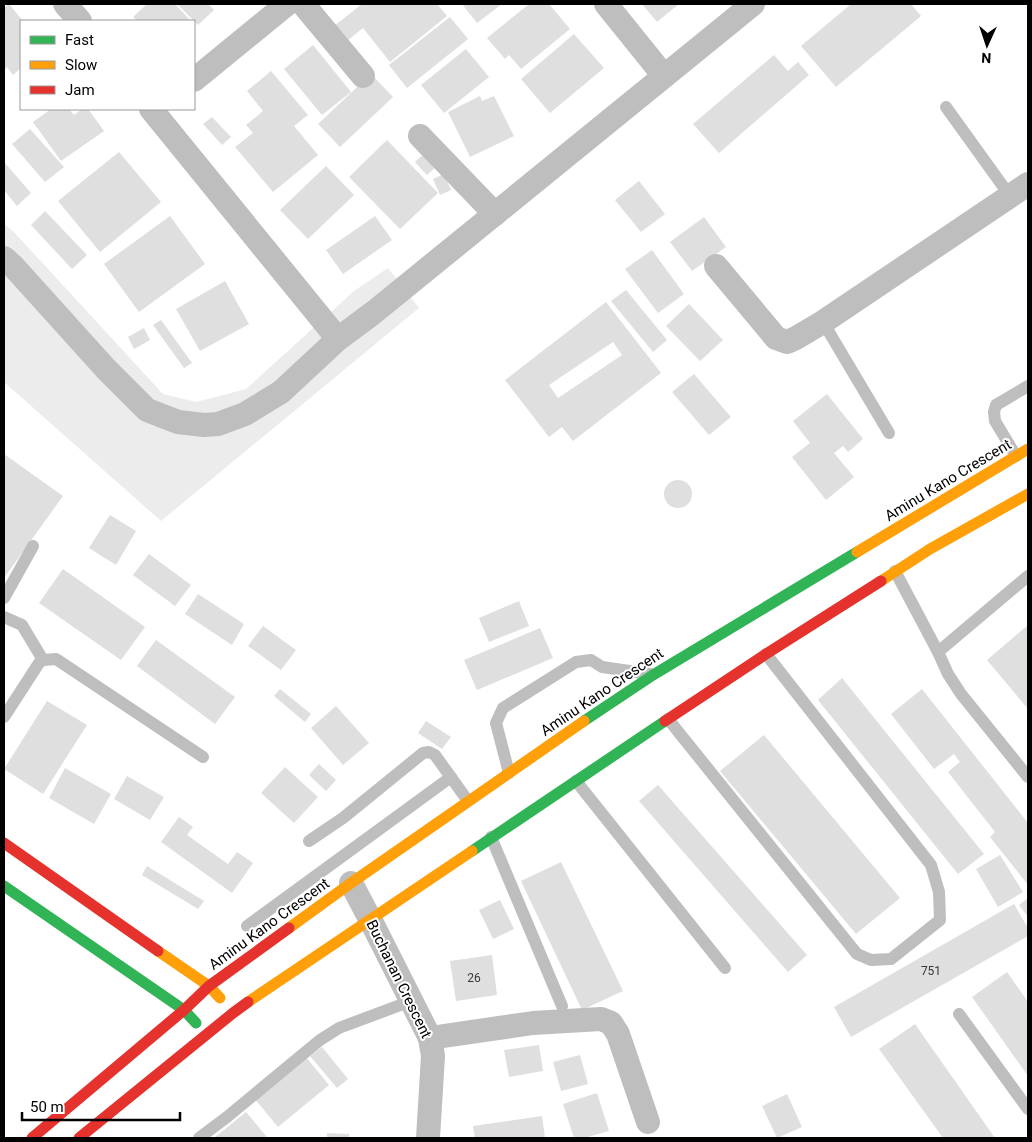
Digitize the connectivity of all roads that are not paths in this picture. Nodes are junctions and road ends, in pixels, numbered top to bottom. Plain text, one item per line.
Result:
1 (66, 4) edge
2 (287, 4) edge
3 (303, 4) edge
4 (606, 4) edge
5 (753, 4) edge
6 (79, 20) edge
7 (363, 76) dead end
8 (664, 76) junction
9 (195, 79) edge
10 (946, 107) dead end
11 (154, 110) edge
12 (420, 136) dead end
13 (1019, 190) edge
14 (495, 214) junction
15 (4, 258) edge
16 (716, 266) dead end
17 (823, 322) junction
18 (338, 339) junction
19 (1028, 386) edge
20 (889, 433) dead end
21 (1028, 449) edge
22 (1016, 456) junction
23 (1028, 494) edge
24 (33, 546) dead end
25 (895, 571) junction
26 (1028, 576) edge
27 (4, 598) edge
28 (4, 617) edge
29 (938, 652) junction
30 (766, 654) junction
31 (43, 660) junction
32 (653, 675) junction
33 (4, 717) edge
34 (668, 719) junction
35 (203, 757) dead end
36 (509, 773) junction
37 (451, 777) junction
38 (1028, 777) edge
39 (576, 781) junction
40 (468, 801) junction
41 (491, 838) junction
42 (309, 841) dead end
43 (4, 843) edge
44 (368, 854) junction
45 (350, 883) junction
46 (4, 886) edge
47 (370, 919) junction
48 (247, 926) dead end
49 (725, 968) dead end
50 (209, 986) junction
51 (411, 1001) junction
52 (562, 1006) dead end
53 (184, 1010) junction
54 (233, 1013) junction
55 (959, 1014) dead end
56 (207, 1034) junction
57 (430, 1038) junction
58 (1028, 1109) edge
59 (648, 1122) dead end
60 (32, 1138) edge
61 (79, 1138) edge
62 (199, 1138) edge
63 (428, 1138) edge

1 - 6 street
2 - 9 street
3 - 7 street
4 - 8 street
5 - 8 street
8 - 14 street
10 - 13 lane
11 - 18 street
12 - 14 street
13 - 17 street
14 - 18 street
15 - 18 street
16 - 17 street
17 - 20 lane
19 - 22 lane
21 - 22 main road, Aminu Kano Crescent
22 - 32 main road, Aminu Kano Crescent
23 - 25 main road
24 - 27 lane
25 - 29 lane
25 - 30 main road
26 - 29 lane
28 - 31 lane
29 - 38 lane
30 - 34 main road
30 - 34 lane
31 - 33 lane
31 - 35 lane
32 - 36 main road, Aminu Kano Crescent
32 - 36 lane
34 - 39 main road
36 - 40 main road, Aminu Kano Crescent
37 - 40 lane
37 - 42 lane
37 - 44 lane
39 - 41 main road
39 - 49 lane
40 - 44 main road, Aminu Kano Crescent
41 - 47 main road
41 - 52 lane
43 - 50 main road, Aminu Kano Crescent
44 - 45 main road, Aminu Kano Crescent
44 - 48 lane
45 - 47 street, Buchanan Crescent
45 - 50 main road, Aminu Kano Crescent
46 - 53 main road
47 - 51 street, Buchanan Crescent
47 - 54 main road
50 - 53 main road, Aminu Kano Crescent
50 - 54 main road, Aminu Kano Crescent
51 - 57 street, Buchanan Crescent
51 - 62 lane
53 - 56 main road
53 - 60 main road, Aminu Kano Crescent
54 - 56 main road
55 - 58 lane
56 - 61 main road
57 - 59 street
57 - 63 street, Buchanan Crescent

